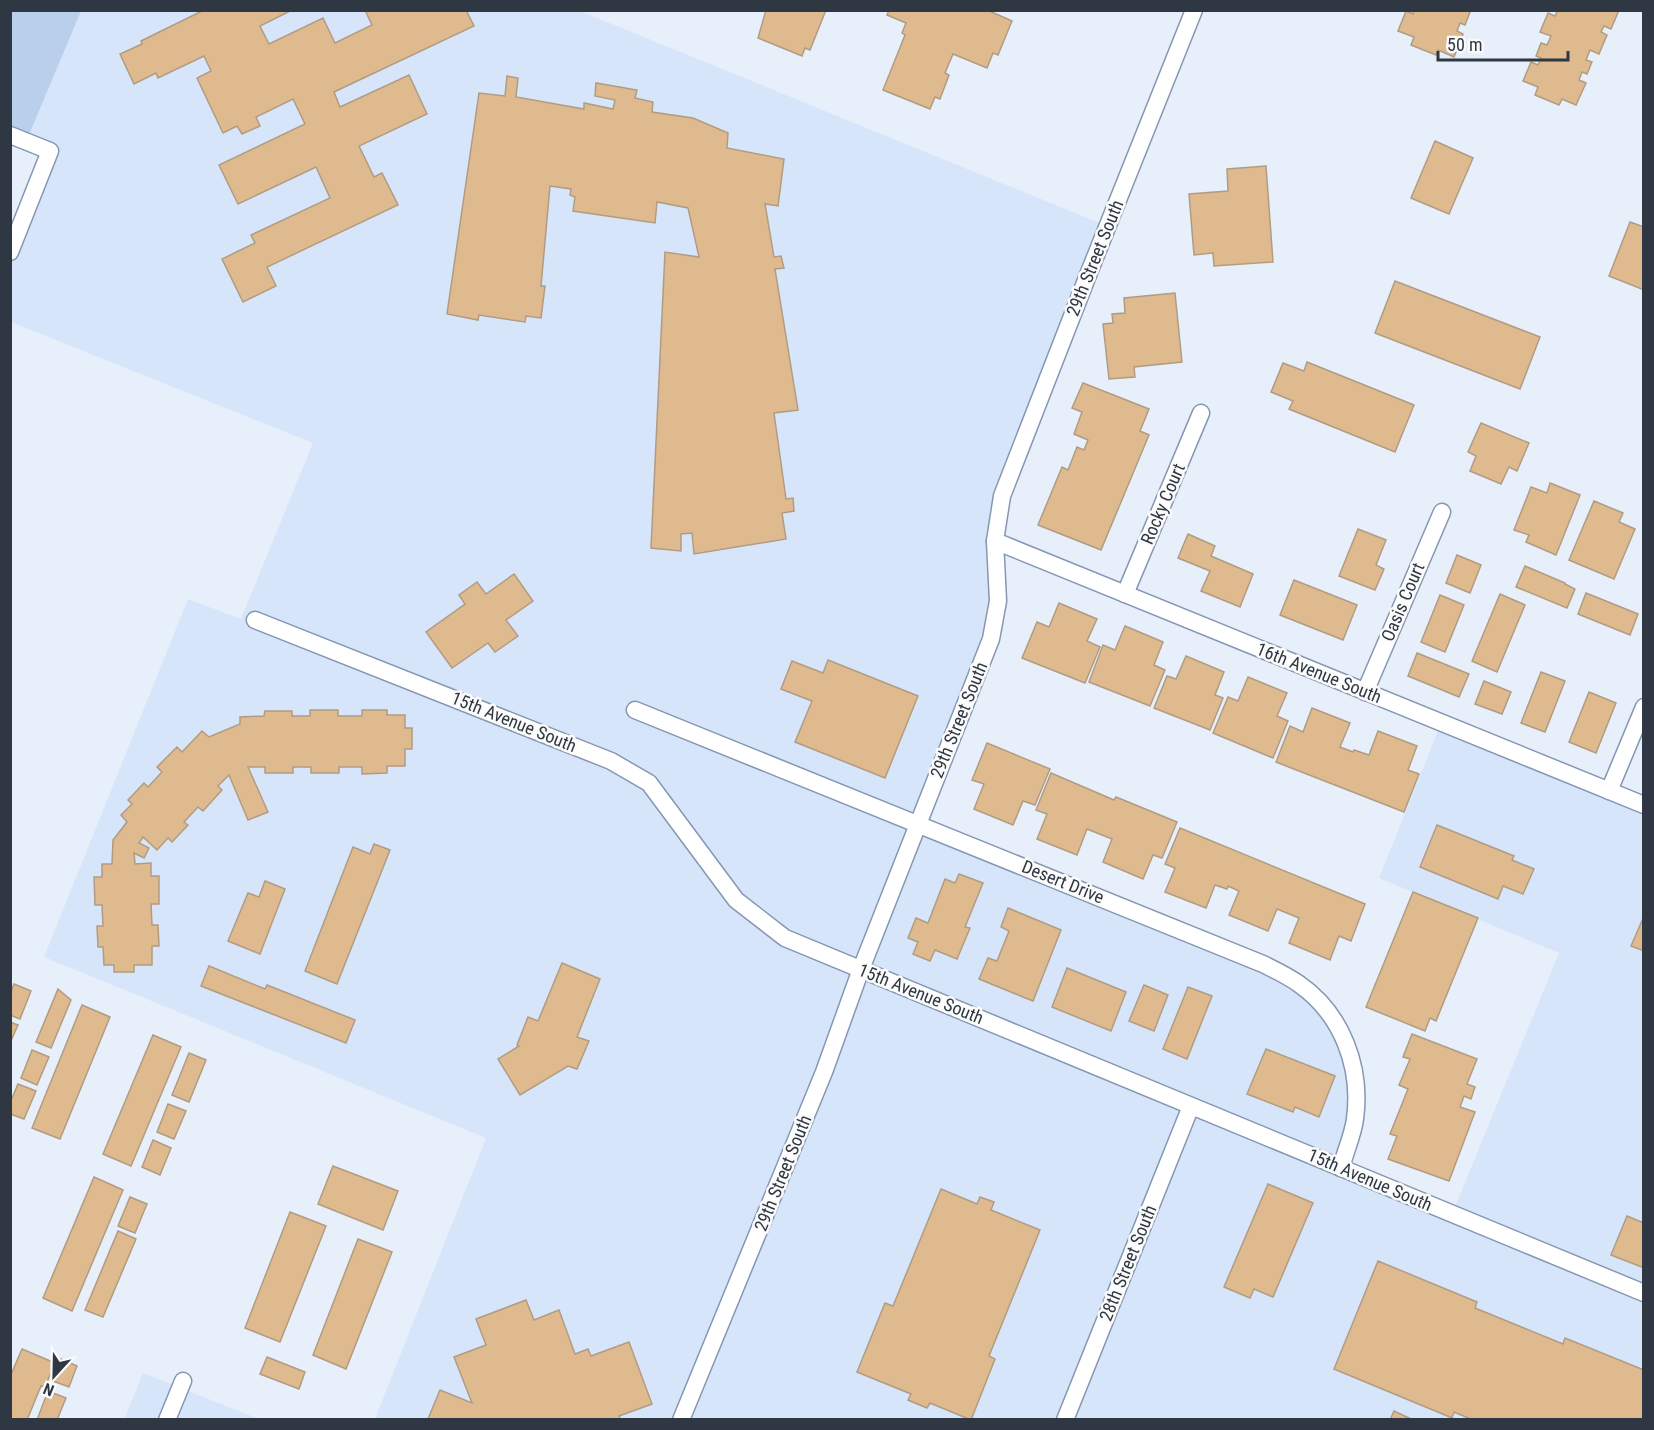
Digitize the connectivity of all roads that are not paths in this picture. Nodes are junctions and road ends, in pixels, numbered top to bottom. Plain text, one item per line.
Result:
1 (1194, 10) edge
2 (10, 135) edge
3 (10, 252) edge
4 (1201, 413) dead end
5 (1442, 512) dead end
6 (995, 541) junction
7 (1125, 594) junction
8 (255, 620) dead end
9 (1365, 692) junction
10 (1644, 706) edge
11 (634, 710) dead end
12 (1609, 791) junction
13 (1644, 805) edge
14 (918, 823) junction
15 (861, 969) junction
16 (1191, 1106) junction
17 (1341, 1168) junction
18 (1644, 1293) edge
19 (183, 1381) dead end
20 (166, 1419) edge
21 (681, 1419) edge
22 (1065, 1419) edge

1 - 6 street, 29th Street South
2 - 3 street
4 - 7 street, Rocky Court
5 - 9 street, Oasis Court
6 - 7 street, 16th Avenue South
6 - 14 street, 29th Street South
7 - 9 street, 16th Avenue South
8 - 15 street, 15th Avenue South
9 - 12 street, 16th Avenue South
10 - 12 street
11 - 14 street, Desert Drive
12 - 13 street, 16th Avenue South
14 - 15 street, 29th Street South
14 - 17 street, Desert Drive
15 - 16 street, 15th Avenue South
15 - 21 street, 29th Street South
16 - 17 street, 15th Avenue South
16 - 22 street, 28th Street South
17 - 18 street, 15th Avenue South
19 - 20 street

